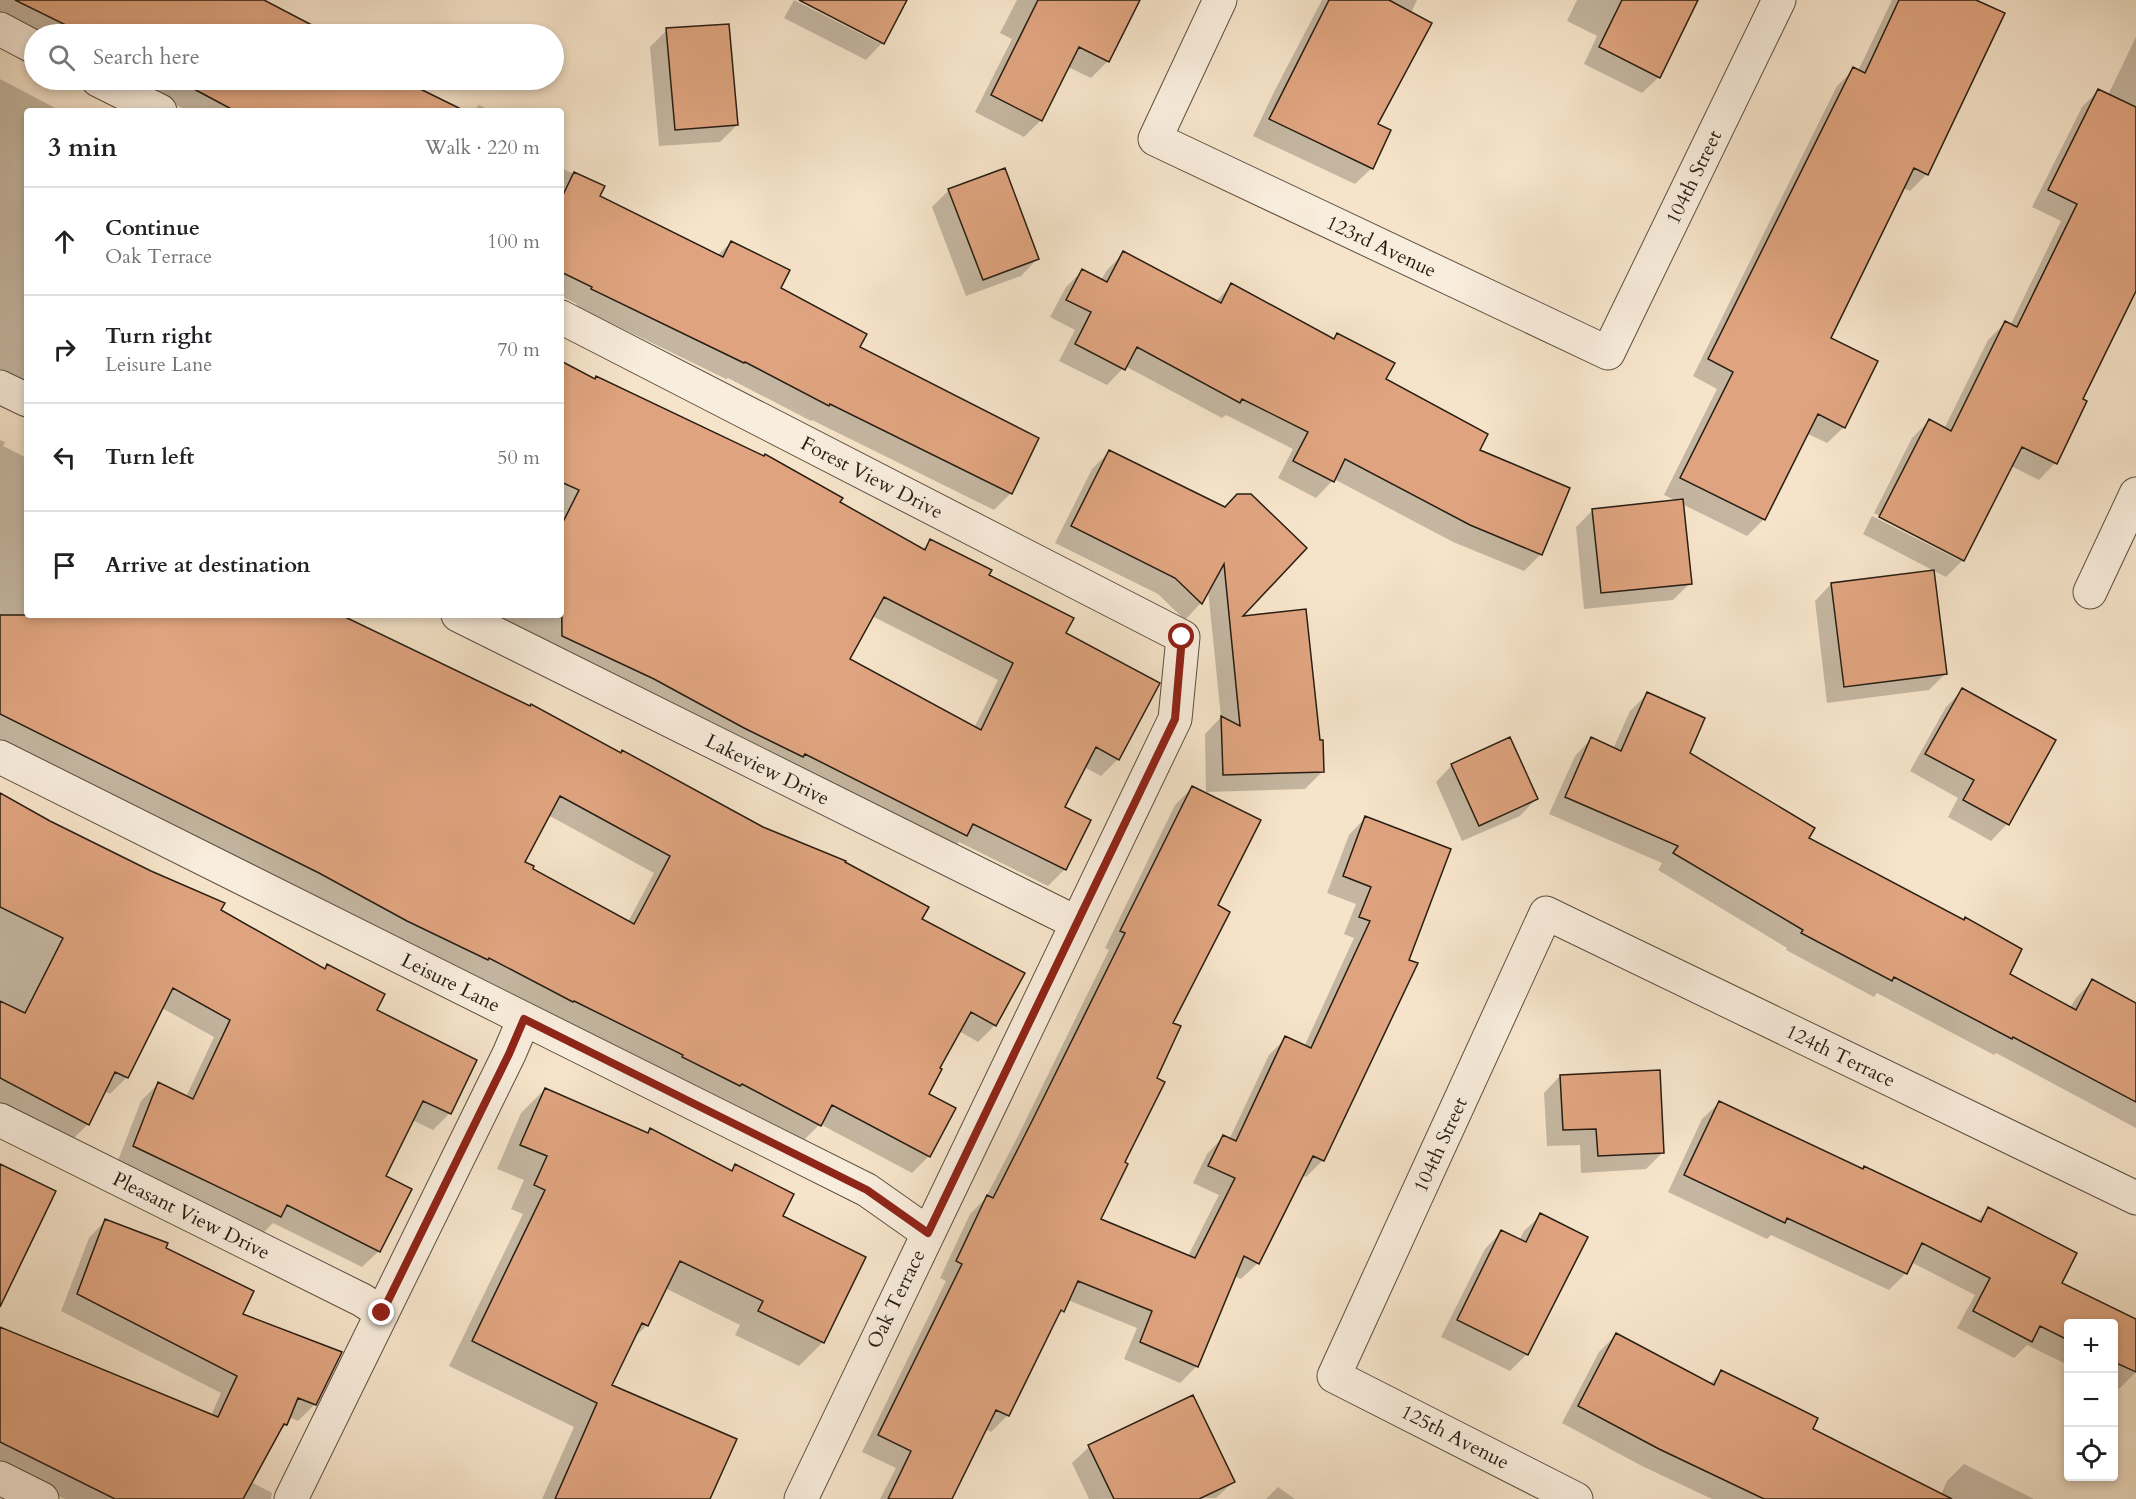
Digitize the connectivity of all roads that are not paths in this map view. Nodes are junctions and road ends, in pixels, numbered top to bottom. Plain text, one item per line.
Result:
1 (1220, 0) edge
2 (1779, 0) edge
3 (0, 29) edge
4 (24, 42) edge
5 (118, 90) edge
6 (154, 108) edge
7 (564, 320) edge
8 (1608, 353) joint
9 (0, 387) edge
10 (24, 399) edge
11 (2136, 494) edge
12 (2090, 592) dead end
13 (464, 618) edge
14 (1182, 637) joint
15 (0, 757) edge
16 (1546, 913) joint
17 (1077, 923) junction
18 (524, 1019) junction
19 (0, 1120) edge
20 (2136, 1198) edge
21 (928, 1233) junction
22 (382, 1313) junction
23 (1334, 1376) joint
24 (0, 1478) edge
25 (42, 1499) edge
26 (291, 1499) edge
27 (801, 1499) edge
28 (1576, 1499) edge

1 - 8 street, 123rd Avenue
2 - 8 street, 104th Street
3 - 4 street
5 - 6 street
7 - 14 street, Forest View Drive
9 - 10 street
11 - 12 street
13 - 17 street, Lakeview Drive
14 - 17 street, Oak Terrace
15 - 18 street, Leisure Lane
16 - 20 street, 124th Terrace
16 - 23 street, 104th Street
17 - 21 street, Oak Terrace
18 - 21 street, Leisure Lane
18 - 22 street
19 - 22 street, Pleasant View Drive
21 - 27 street, Oak Terrace
22 - 26 street
23 - 28 street, 125th Avenue
24 - 25 street

